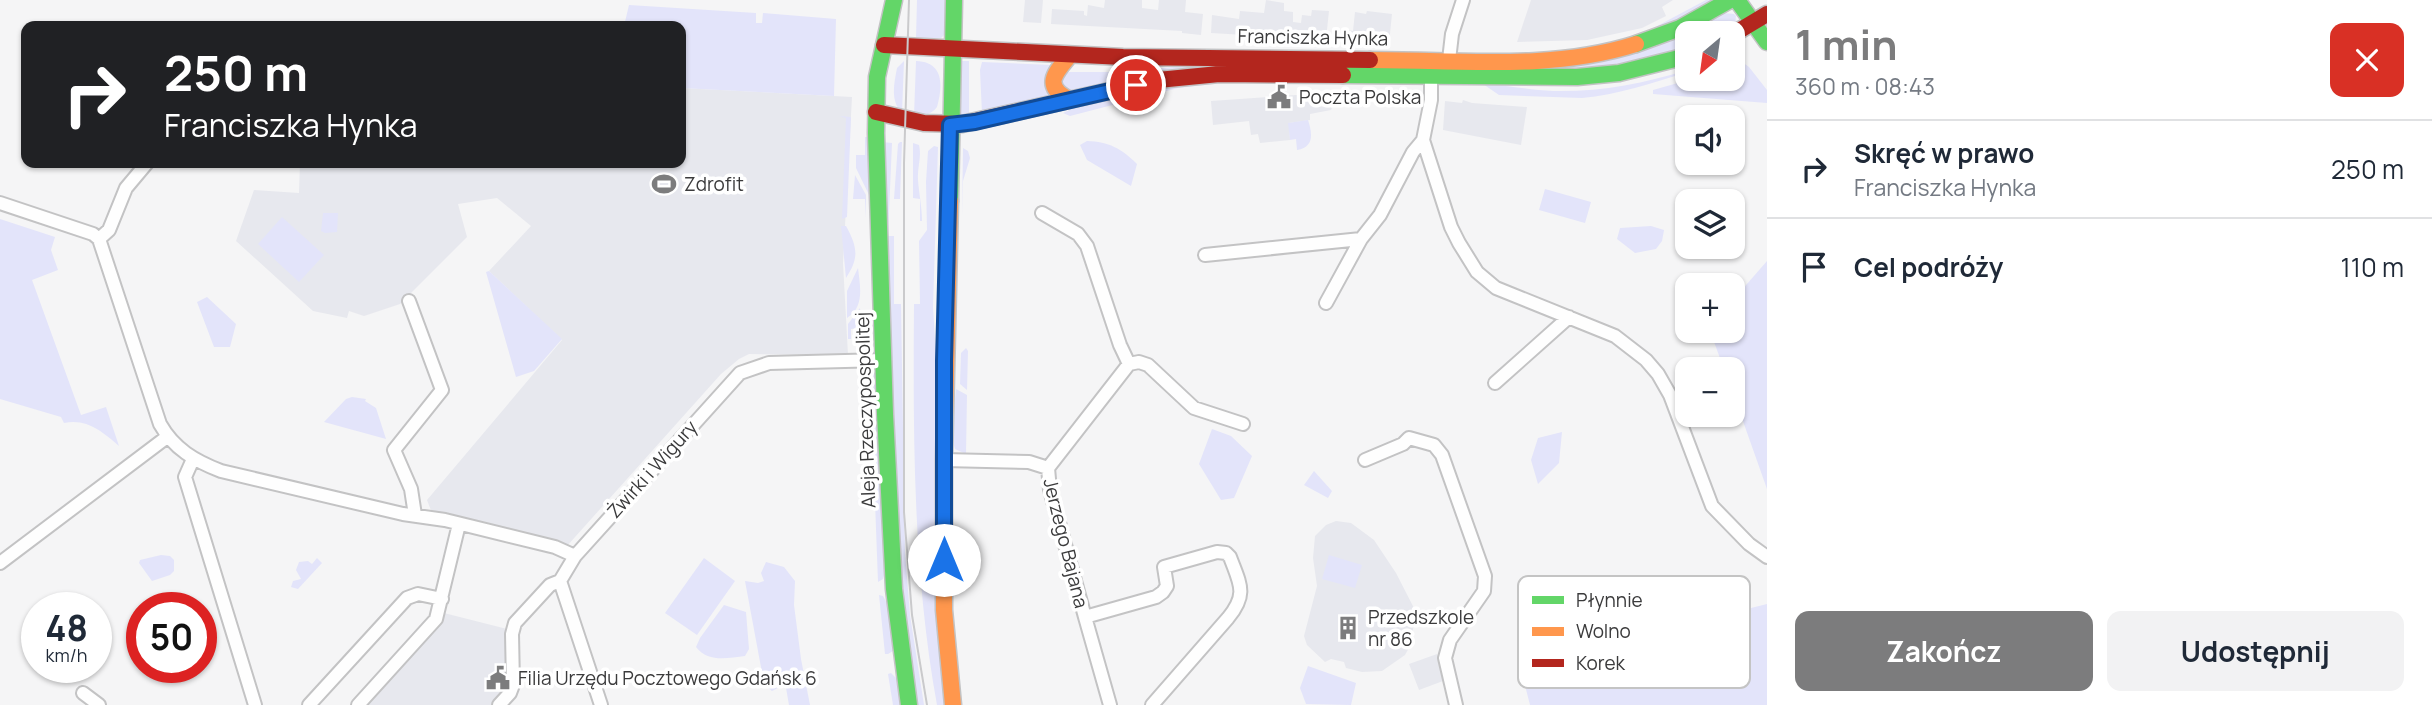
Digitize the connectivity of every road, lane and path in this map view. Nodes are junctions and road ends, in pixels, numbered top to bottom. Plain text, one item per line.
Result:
1 (894, 0) edge
2 (954, 0) edge
3 (1463, 0) edge
4 (1730, 0) edge
5 (1737, 0) edge
6 (1760, 19) edge
7 (1767, 43) edge
8 (884, 45) junction
9 (954, 50) junction
10 (1070, 55) junction
11 (1675, 59) edge
12 (1449, 60) junction
13 (1431, 75) junction
14 (1068, 99) junction
15 (876, 112) junction
16 (950, 125) junction
17 (1423, 140) junction
18 (143, 168) edge
19 (0, 203) edge
20 (1042, 213) dead end
21 (99, 239) junction
22 (1361, 239) junction
23 (1205, 255) dead end
24 (409, 301) dead end
25 (1326, 303) dead end
26 (1569, 317) junction
27 (883, 360) junction
28 (1129, 364) junction
29 (1495, 383) dead end
30 (1242, 424) dead end
31 (167, 437) junction
32 (193, 459) junction
33 (944, 460) junction
34 (1365, 460) dead end
35 (1048, 468) junction
36 (415, 515) junction
37 (459, 523) junction
38 (575, 556) junction
39 (1767, 557) edge
40 (0, 563) edge
41 (560, 581) junction
42 (442, 599) junction
43 (1085, 617) junction
44 (83, 693) dead end
45 (99, 705) edge
46 (255, 705) edge
47 (309, 705) edge
48 (358, 705) edge
49 (499, 705) edge
50 (601, 705) edge
51 (909, 705) edge
52 (953, 705) edge
53 (1110, 705) edge
54 (1152, 705) edge
55 (1456, 705) edge

1 - 8 main road, Aleja Rzeczypospolitej
2 - 9 main road
3 - 12 street
4 - 12 main road, Franciszka Hynka
5 - 6 main road
6 - 7 main road
8 - 9 main road, Franciszka Hynka
8 - 15 main road, Aleja Rzeczypospolitej
9 - 10 main road, Franciszka Hynka
9 - 16 main road
10 - 12 main road, Franciszka Hynka
10 - 14 main road
11 - 13 main road, Franciszka Hynka
13 - 14 main road, Franciszka Hynka
13 - 17 street
14 - 16 main road, Franciszka Hynka
15 - 16 main road, Franciszka Hynka
15 - 27 main road, Aleja Rzeczypospolitej
16 - 33 main road
17 - 22 street
17 - 26 street
18 - 21 street
19 - 21 street
20 - 28 street
21 - 31 street
22 - 23 street
22 - 25 street
24 - 36 street
26 - 29 street
26 - 39 street
27 - 38 street, Żwirki i Wigury
27 - 51 main road, Aleja Rzeczypospolitej
28 - 30 street
28 - 35 street, Jerzego Bajana
31 - 32 street
31 - 40 street
32 - 36 street
32 - 46 street
33 - 35 street, Jerzego Bajana
33 - 52 main road
34 - 55 street
35 - 43 street, Jerzego Bajana
36 - 37 street
37 - 38 street
37 - 42 street
38 - 41 street, Żwirki i Wigury
41 - 49 street, Żwirki i Wigury
41 - 50 street
42 - 47 street
42 - 48 street
43 - 53 street, Jerzego Bajana
43 - 54 street, Jerzego Bajana
44 - 45 street

